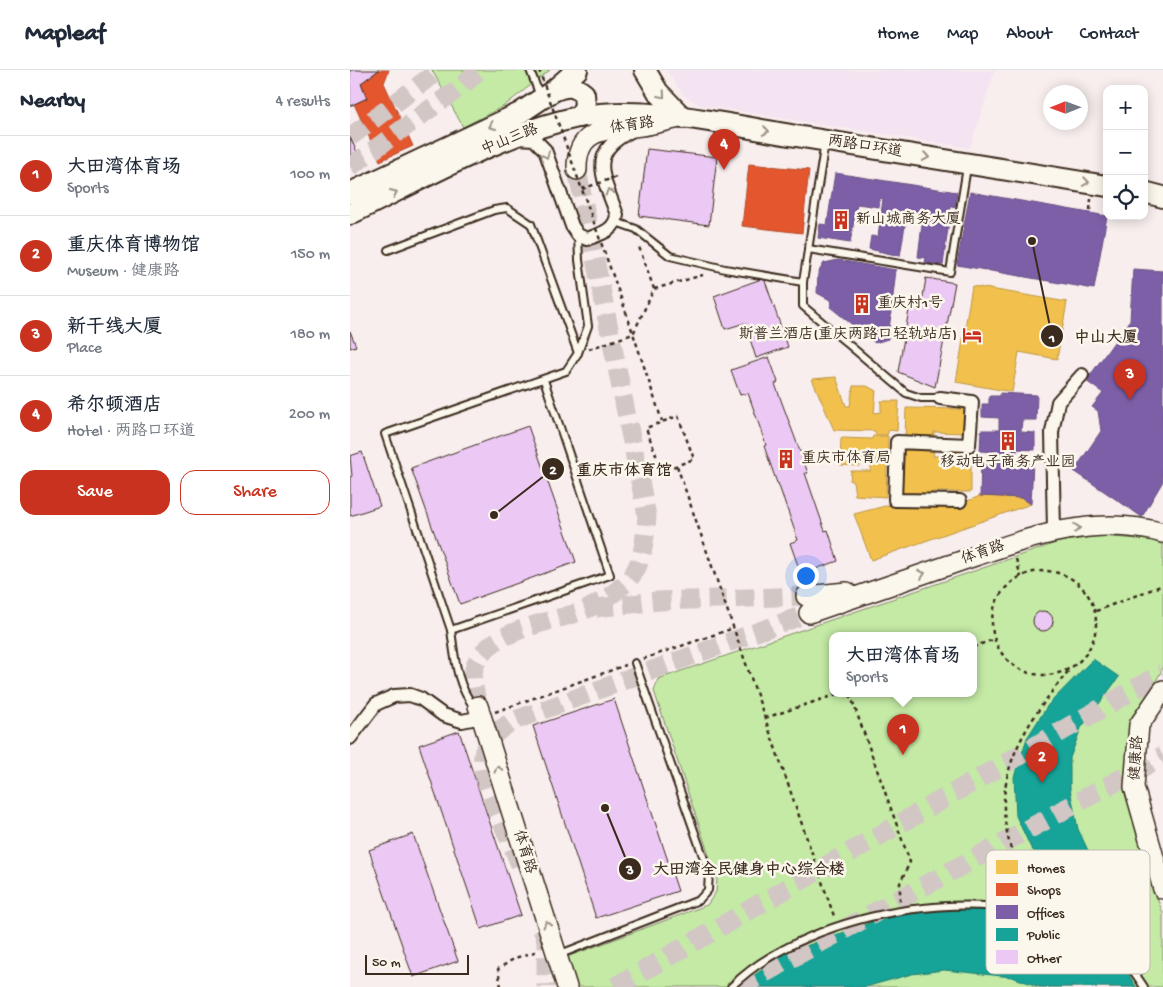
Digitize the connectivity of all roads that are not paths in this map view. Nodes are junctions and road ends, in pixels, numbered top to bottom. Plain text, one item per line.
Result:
1 (530, 70) edge
2 (646, 70) edge
3 (577, 71) edge
4 (547, 96) junction
5 (579, 117) junction
6 (683, 118) junction
7 (641, 126) junction
8 (506, 140) junction
9 (825, 141) junction
10 (968, 163) junction
11 (577, 170) tunnel mouth
12 (1103, 185) edge
13 (350, 193) edge
14 (1148, 193) edge
15 (1163, 197) edge
16 (350, 214) edge
17 (616, 222) junction
18 (578, 235) junction
19 (808, 249) junction
20 (388, 250) dead end
21 (803, 282) junction
22 (578, 353) junction
23 (1082, 375) dead end
24 (544, 380) junction
25 (940, 398) joint
26 (960, 501) dead end
27 (1054, 531) junction
28 (1163, 533) edge
29 (807, 604) tunnel mouth
30 (451, 630) junction
31 (635, 662) road end
32 (1163, 690) edge
33 (480, 712) junction
34 (350, 738) edge
35 (1163, 889) edge
36 (986, 906) edge
37 (555, 951) junction
38 (1136, 974) edge
39 (567, 987) edge
40 (731, 987) edge
41 (1144, 987) edge

1 - 4 lane
2 -> 6 main road
3 - 4 main road, 中山三路
4 - 5 main road
4 -> 13 main road, 中山三路
5 - 6 main road, 中山三路
5 - 8 main road, 中山三路
6 - 7 street, 体育路
6 -> 9 main road, 两路口环道
7 - 11 street, 体育路
17 -> 7 street
16 -> 8 main road, 中山三路
8 -> 18 street
9 -> 10 main road, 两路口环道
9 - 19 lane
10 -> 12 main road, 两路口环道
10 - 19 lane
14 - 15 main road
17 - 18 street
17 - 21 lane
18 - 22 lane
19 - 21 lane
20 - 22 lane
21 - 25 lane
22 - 24 lane
23 - 27 street
24 - 30 lane
24 - 30 lane
25 - 26 street
27 -> 28 street, 体育路
29 -> 27 street, 体育路
30 - 33 lane
31 - 37 lane
32 - 35 street, 健康路
33 - 34 street
37 -> 33 street, 体育路
36 - 40 lane
37 - 39 street, 体育路
38 - 41 lane

